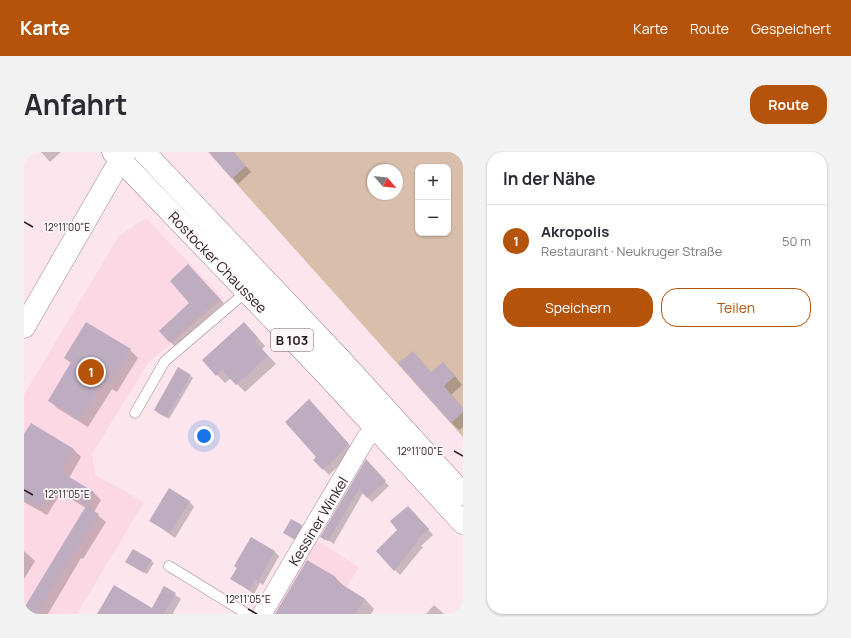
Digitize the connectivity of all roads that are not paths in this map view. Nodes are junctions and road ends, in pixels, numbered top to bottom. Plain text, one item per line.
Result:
1 (144, 152) edge
2 (119, 154) edge
3 (246, 292) junction
4 (24, 327) edge
5 (134, 413) dead end
6 (376, 430) junction
7 (463, 494) edge
8 (463, 523) edge
9 (169, 566) dead end
10 (246, 614) edge
11 (262, 614) edge

1 - 7 main road, Rostocker Chaussee / B 103
2 - 3 main road, Rostocker Chaussee / B 103
2 - 4 main road, B 103
3 - 5 lane
3 - 6 main road, Rostocker Chaussee / B 103
6 - 8 main road, Rostocker Chaussee / B 103
6 - 11 street, Kessiner Winkel
9 - 10 lane

